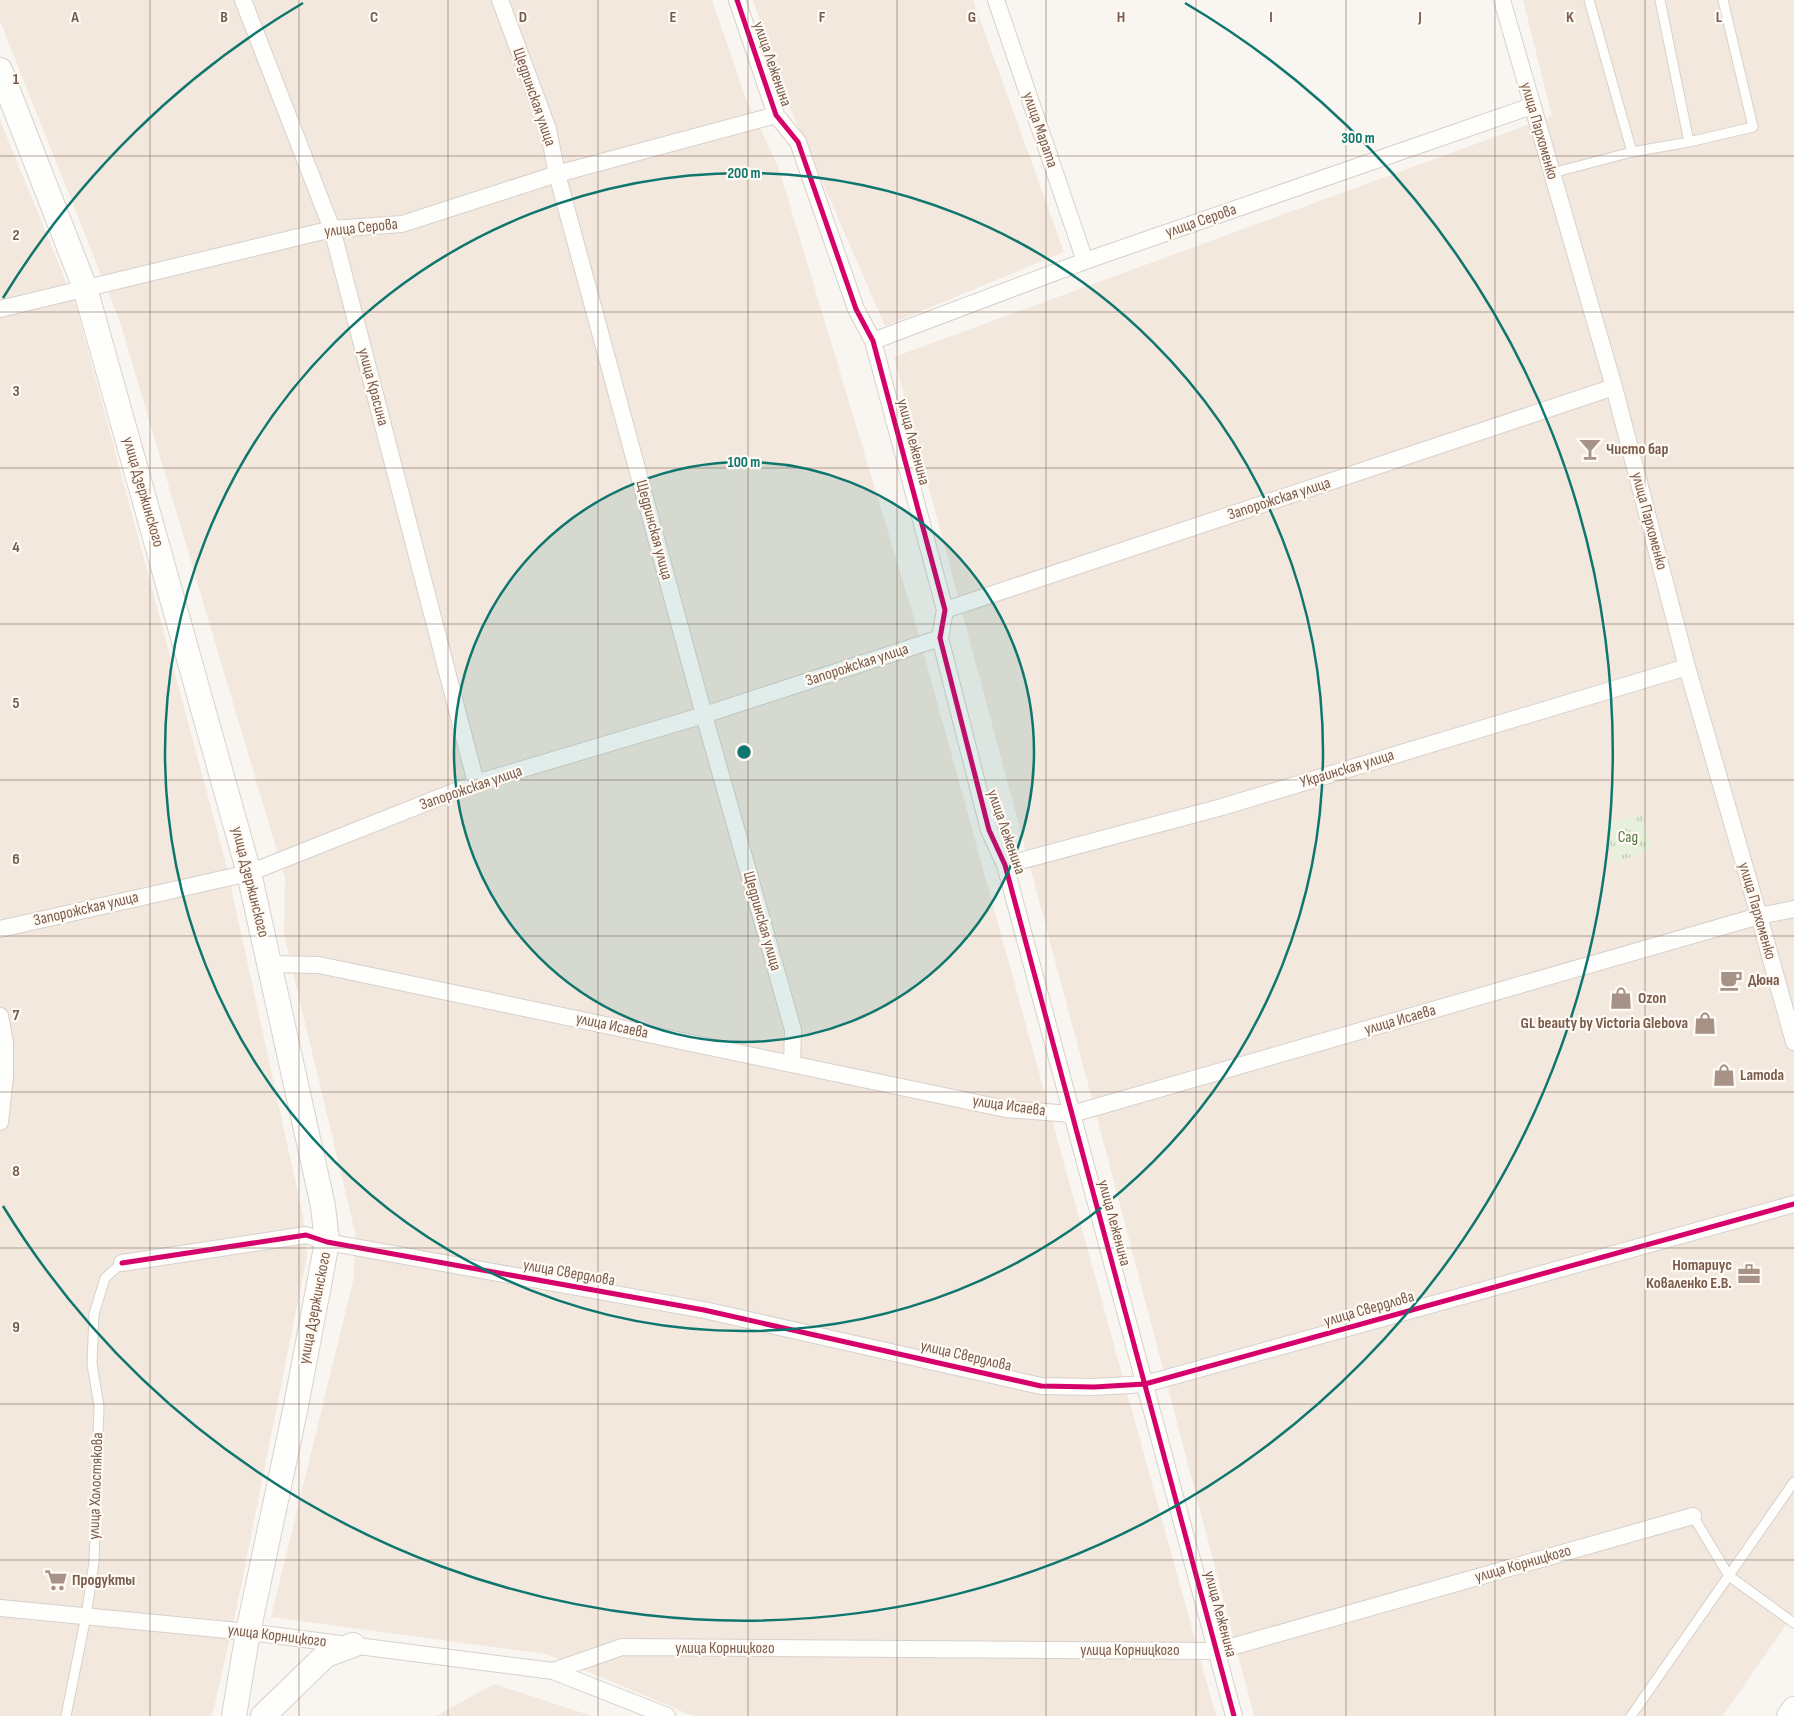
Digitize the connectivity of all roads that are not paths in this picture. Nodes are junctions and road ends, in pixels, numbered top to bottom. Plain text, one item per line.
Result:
1 (243, 0) edge
2 (500, 0) edge
3 (737, 0) edge
4 (996, 0) edge
5 (1502, 0) edge
6 (1589, 0) edge
7 (1660, 0) edge
8 (1723, 0) edge
9 (0, 70) edge
10 (1532, 106) junction
11 (776, 115) junction
12 (1689, 142) junction
13 (1632, 152) junction
14 (1552, 173) junction
15 (558, 174) junction
16 (332, 229) junction
17 (1085, 261) junction
18 (85, 288) junction
19 (0, 310) edge
20 (873, 341) junction
21 (1614, 387) junction
22 (945, 610) junction
23 (940, 638) junction
24 (1687, 667) junction
25 (704, 715) junction
26 (476, 783) junction
27 (1006, 865) junction
28 (249, 873) junction
29 (1794, 908) edge
30 (1760, 916) junction
31 (0, 928) edge
32 (270, 964) junction
33 (0, 1016) edge
34 (1794, 1042) edge
35 (792, 1064) junction
36 (1072, 1114) junction
37 (0, 1122) edge
38 (1794, 1204) edge
39 (327, 1242) junction
40 (122, 1263) joint
41 (1145, 1384) junction
42 (1794, 1482) edge
43 (1693, 1516) joint
44 (1729, 1576) junction
45 (0, 1608) edge
46 (86, 1616) junction
47 (1794, 1623) edge
48 (248, 1632) junction
49 (353, 1645) junction
50 (1217, 1651) junction
51 (553, 1671) junction
52 (1794, 1708) edge
53 (66, 1716) edge
54 (234, 1716) edge
55 (263, 1716) edge
56 (666, 1716) edge
57 (1234, 1716) edge
58 (1631, 1716) edge
59 (1789, 1716) edge

1 - 16 street, улица Красина
2 - 15 street, Щедринская улица
3 - 11 street, улица Леженина
4 - 17 street, улица Марата
5 - 10 street, улица Пархоменко
6 - 13 lane
7 - 12 lane
8 - 12 lane
9 - 18 street, улица Дзержинского
10 - 14 street, улица Пархоменко
10 - 17 street, улица Серова
11 - 15 street, улица Серова
11 - 20 street, улица Леженина
12 - 13 lane
13 - 14 lane
14 - 21 street, улица Пархоменко
15 - 16 street, улица Серова
15 - 25 street, Щедринская улица
16 - 18 street, улица Серова
16 - 26 street, улица Красина
17 - 20 street, улица Серова
18 - 19 street, улица Серова
18 - 28 street, улица Дзержинского
20 - 22 street, улица Леженина
21 - 22 street, Запорожская улица
21 - 24 street, улица Пархоменко
22 - 23 street, улица Леженина
23 - 25 street, Запорожская улица
23 - 27 street, улица Леженина
24 - 27 street, Украинская улица
24 - 30 street, улица Пархоменко
25 - 26 street, Запорожская улица
25 - 35 street, Щедринская улица
26 - 28 street, Запорожская улица
27 - 36 street, улица Леженина
28 - 31 street, Запорожская улица
28 - 32 street, улица Дзержинского
29 - 30 street, улица Исаева
30 - 34 street, улица Пархоменко
30 - 36 street, улица Исаева
32 - 35 street, улица Исаева
32 - 39 street, улица Дзержинского
33 - 37 street
35 - 36 street, улица Исаева
36 - 41 street, улица Леженина
38 - 41 street, улица Свердлова
39 - 40 street, улица Свердлова
39 - 41 street, улица Свердлова
39 - 48 street, улица Дзержинского
40 - 46 lane, улица Холостякова
41 - 50 street, улица Леженина
42 - 44 lane
43 - 44 lane
43 - 50 street, улица Корницкого
44 - 47 lane
44 - 58 lane
45 - 46 street, улица Корницкого
46 - 48 street, улица Корницкого
46 - 53 lane, улица Холостякова
48 - 49 street, улица Корницкого
48 - 54 street, улица Дзержинского
49 - 51 street, улица Корницкого
49 - 55 street
50 - 51 street, улица Корницкого
50 - 57 street, улица Леженина
51 - 56 street, улица Корницкого
52 - 59 street

